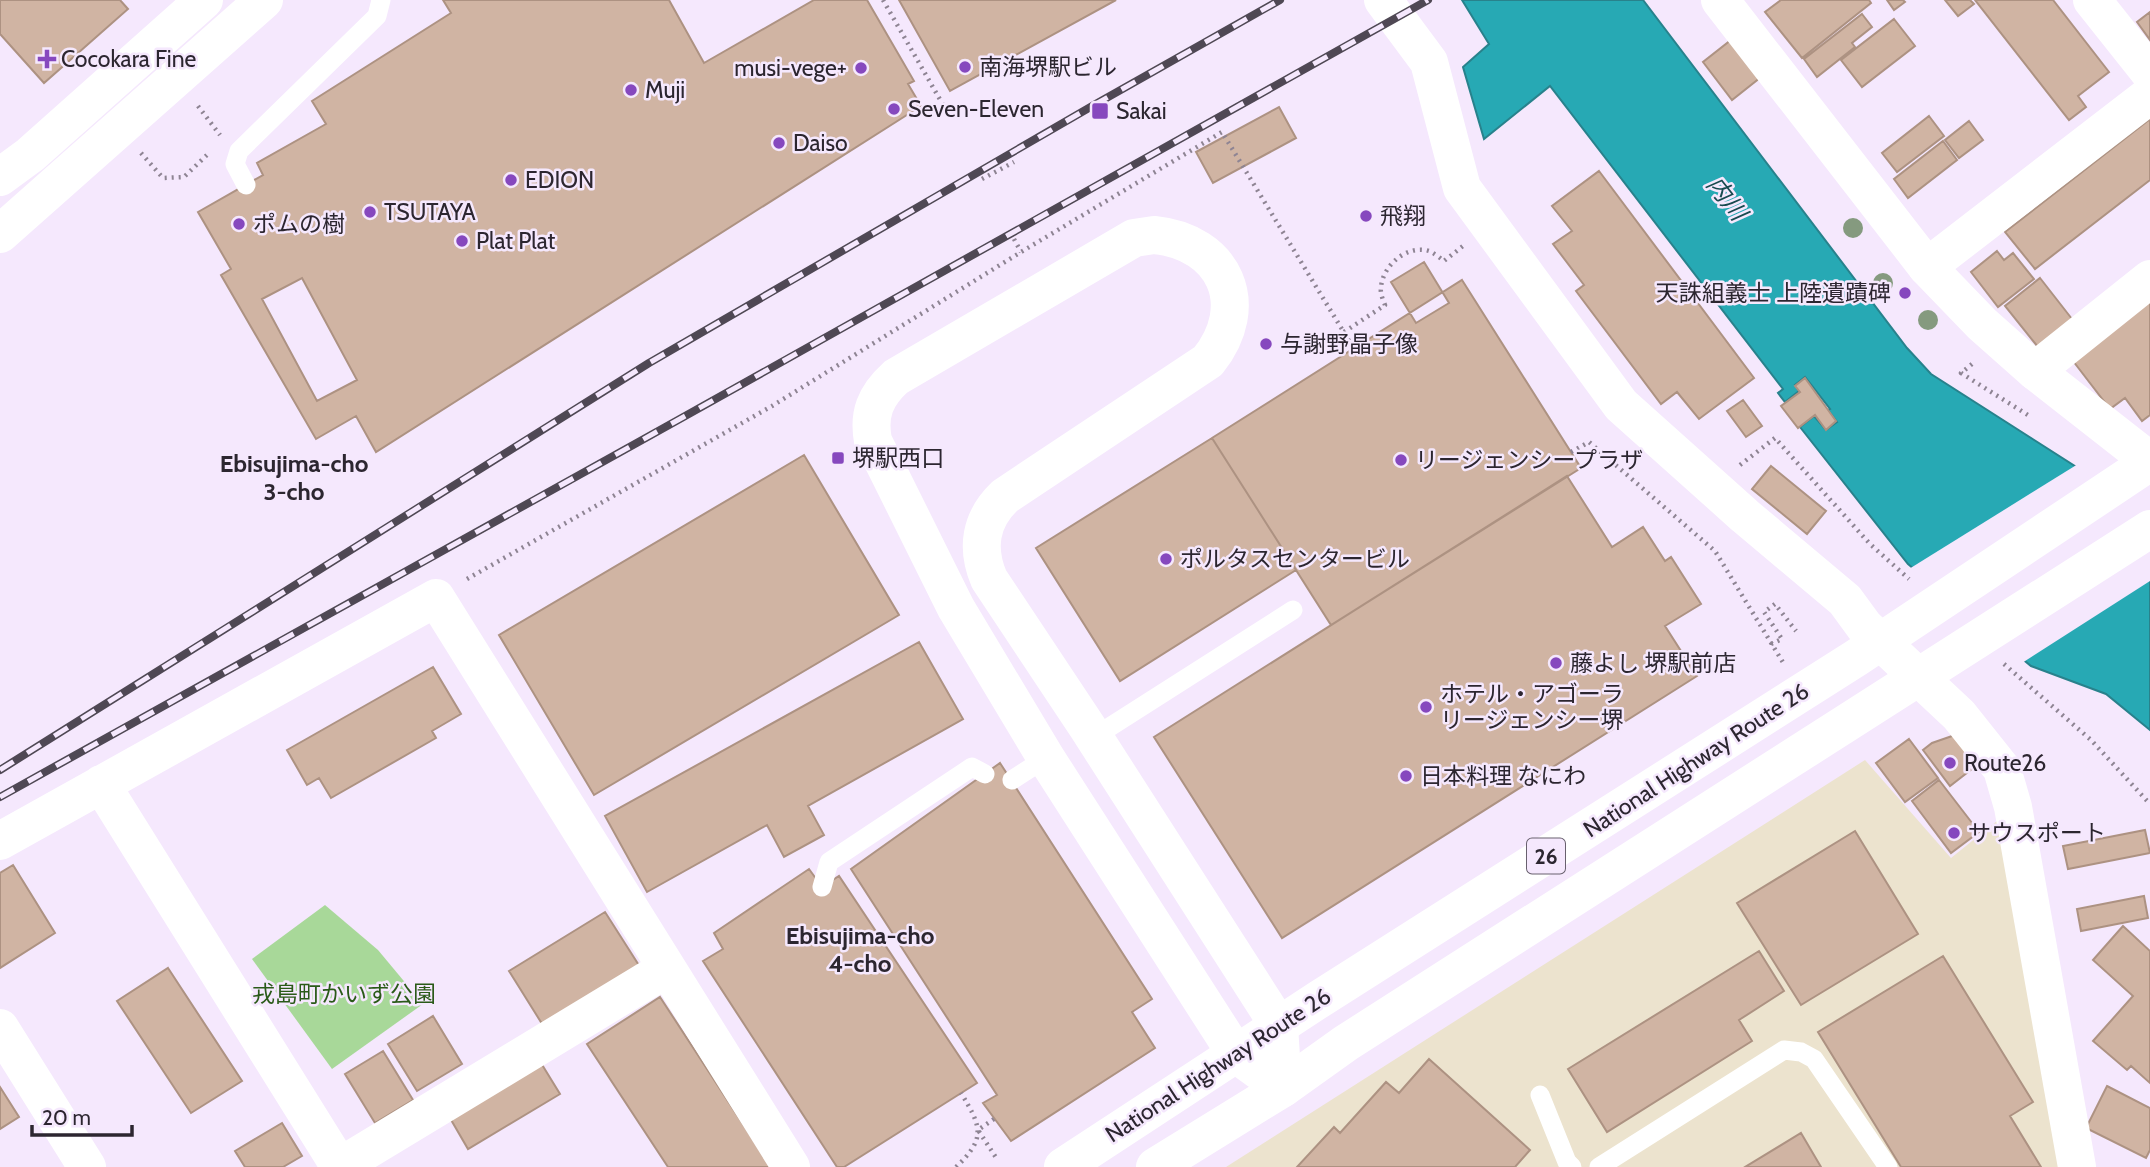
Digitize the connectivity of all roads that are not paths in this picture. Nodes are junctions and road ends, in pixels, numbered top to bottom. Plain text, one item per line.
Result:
1 (204, 0) edge
2 (264, 0) edge
3 (381, 0) edge
4 (1384, 0) edge
5 (1720, 0) edge
6 (2092, 0) edge
7 (2150, 74) edge
8 (2150, 94) edge
9 (0, 177) edge
10 (246, 185) dead end
11 (0, 234) edge
12 (1927, 267) junction
13 (2150, 279) edge
14 (2035, 371) junction
15 (2150, 462) edge
16 (2150, 529) edge
17 (1293, 610) dead end
18 (1094, 737) junction
19 (1046, 758) junction
20 (985, 774) dead end
21 (1012, 780) dead end
22 (101, 784) junction
23 (0, 841) edge
24 (822, 887) dead end
25 (666, 969) junction
26 (1279, 1026) junction
27 (0, 1028) edge
28 (1236, 1054) junction
29 (1283, 1088) junction
30 (1540, 1095) dead end
31 (1567, 1165) edge
32 (87, 1167) edge
33 (340, 1167) edge
34 (791, 1167) edge
35 (1063, 1167) edge
36 (1155, 1167) edge
37 (1599, 1167) edge
38 (1888, 1167) edge
39 (2077, 1167) edge

1 - 9 main road
2 - 11 main road
3 - 10 lane
4 - 39 main road
5 - 12 main road
6 - 7 main road
8 - 12 main road
12 - 14 main road
13 - 14 main road
14 - 15 main road
15 - 26 main road, National Highway Route 26 / 26
16 - 29 main road, 26
17 - 18 lane
18 - 19 main road
18 - 26 main road
19 - 21 lane
19 - 28 main road
20 - 24 lane
22 - 23 main road
22 - 25 main road
22 - 33 main road
25 - 33 main road
25 - 34 main road
26 - 28 main road, National Highway Route 26 / 26
26 - 29 main road
27 - 32 main road
28 - 29 main road
28 - 35 main road, National Highway Route 26 / 26
29 - 36 main road, 26
30 - 31 lane
37 - 38 lane

